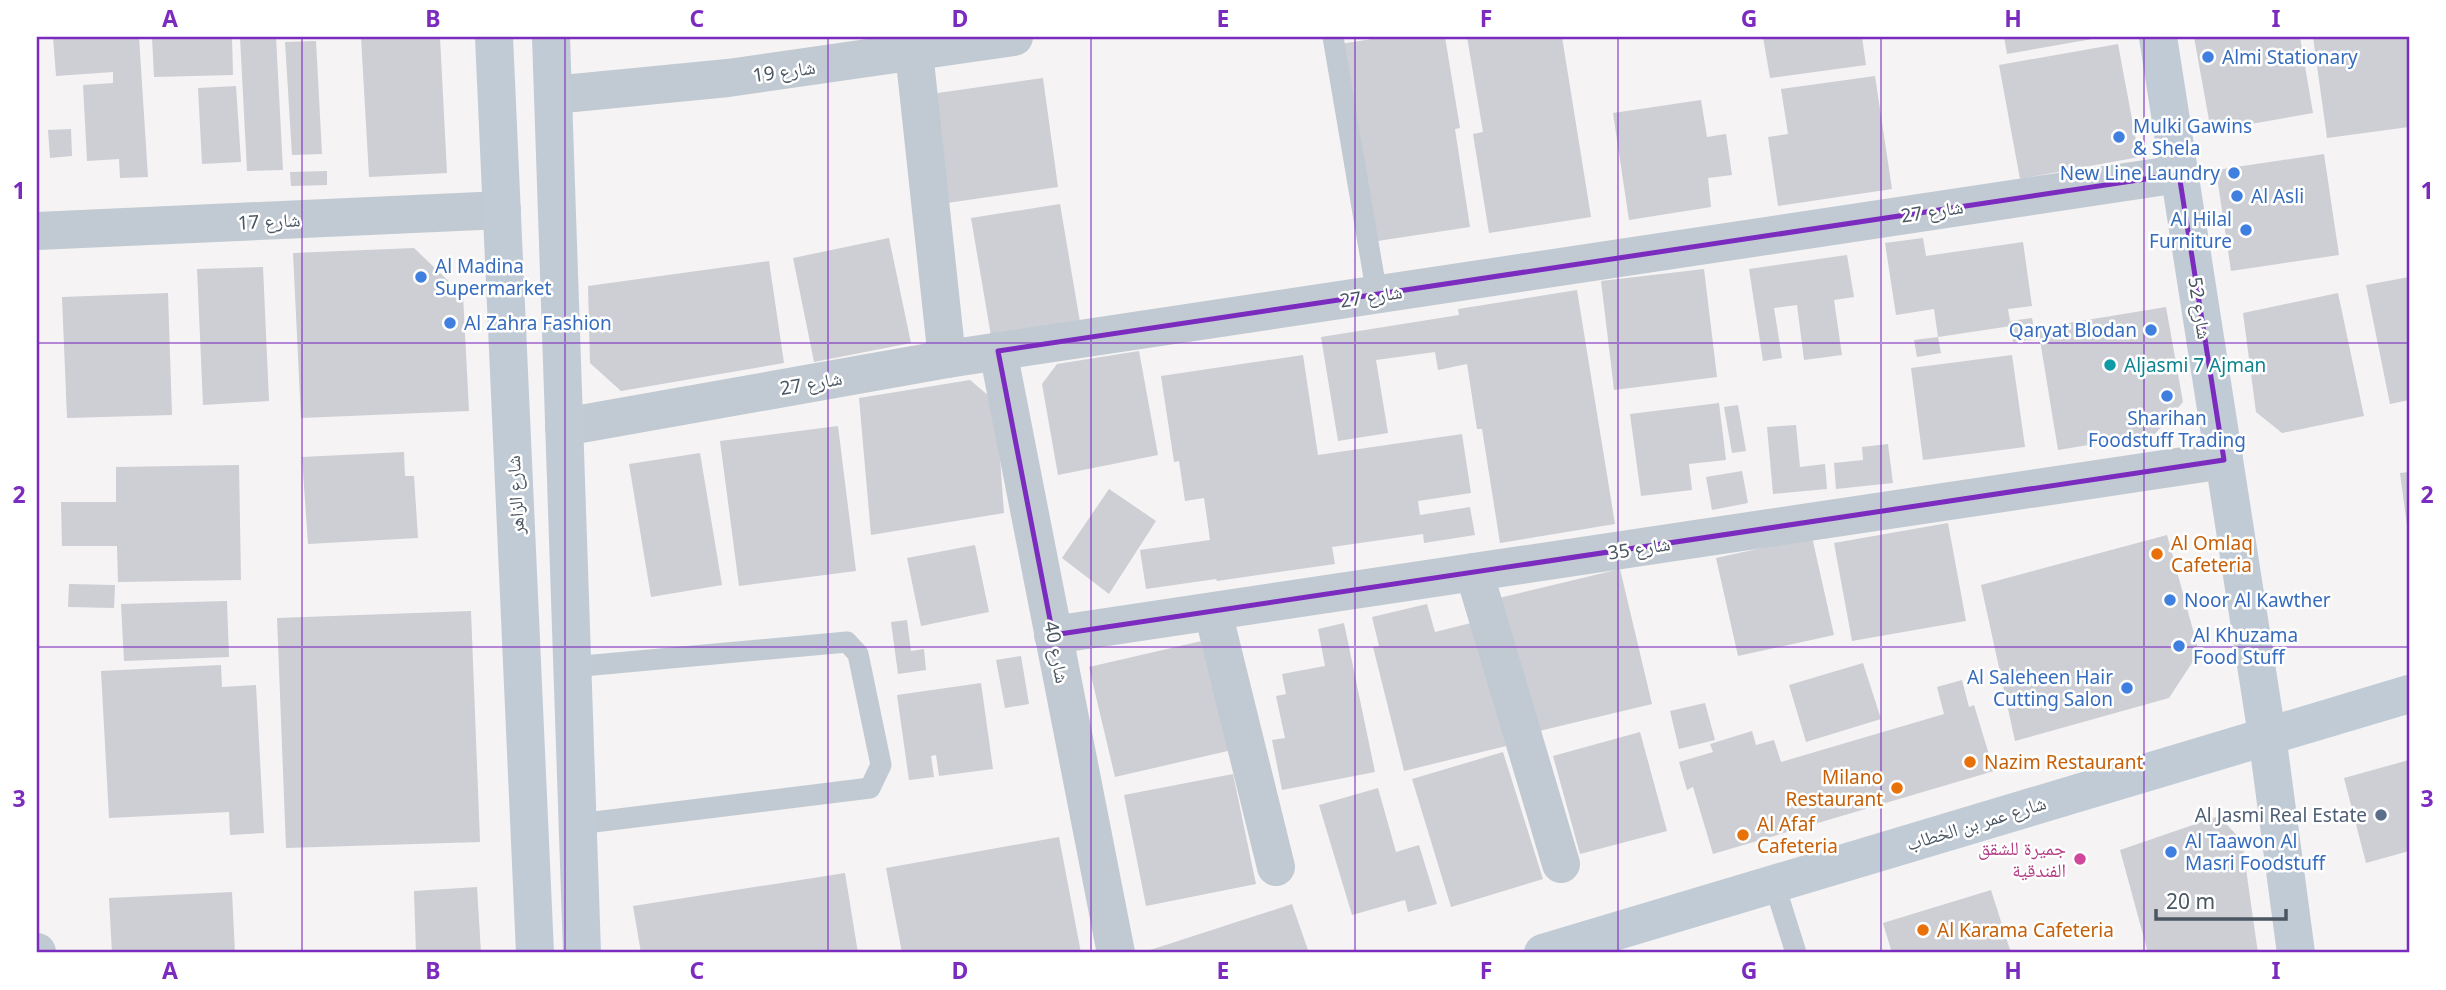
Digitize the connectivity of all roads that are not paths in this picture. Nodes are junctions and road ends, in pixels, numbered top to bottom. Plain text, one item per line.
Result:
1 (494, 37) edge
2 (551, 37) edge
3 (1014, 37) edge
4 (1333, 37) edge
5 (2158, 37) edge
6 (914, 52) junction
7 (553, 95) junction
8 (2179, 174) junction
9 (502, 210) junction
10 (37, 231) edge
11 (1377, 295) junction
12 (998, 351) junction
13 (947, 359) junction
14 (564, 427) junction
15 (2224, 460) junction
16 (1474, 572) junction
17 (1213, 612) junction
18 (1054, 635) junction
19 (572, 667) junction
20 (2409, 694) edge
21 (2267, 735) junction
22 (578, 824) junction
23 (1561, 864) dead end
24 (1276, 867) dead end
25 (1774, 883) junction
26 (1554, 952) edge
27 (535, 953) edge
28 (582, 953) edge
29 (1116, 953) edge
30 (1796, 953) edge
31 (2296, 953) edge

1 - 9 main road, شارع الزاهر
2 - 7 main road
3 - 6 street, شارع 19
4 - 11 lane
5 - 8 main road, شارع 52
6 - 7 street, شارع 19
6 - 13 street
7 - 14 main road
8 - 11 street, شارع 27
8 - 15 main road, شارع 52
9 - 10 street, شارع 17
9 - 27 main road, شارع الزاهر
11 - 12 street, شارع 27
12 - 13 street, شارع 27
12 - 18 street, شارع 40
13 - 14 street, شارع 27
14 - 19 main road
15 - 16 street, شارع 35
15 - 21 main road, شارع 52
16 - 17 street, شارع 35
16 - 23 street
17 - 18 street, شارع 35
17 - 24 street
18 - 29 street, شارع 40
19 - 22 main road
19 - 22 lane
20 - 21 main road, شارع عمر بن الخطاب
21 - 25 main road, شارع عمر بن الخطاب
21 - 31 main road, شارع 52
22 - 28 main road
25 - 26 main road, شارع عمر بن الخطاب
25 - 30 lane

